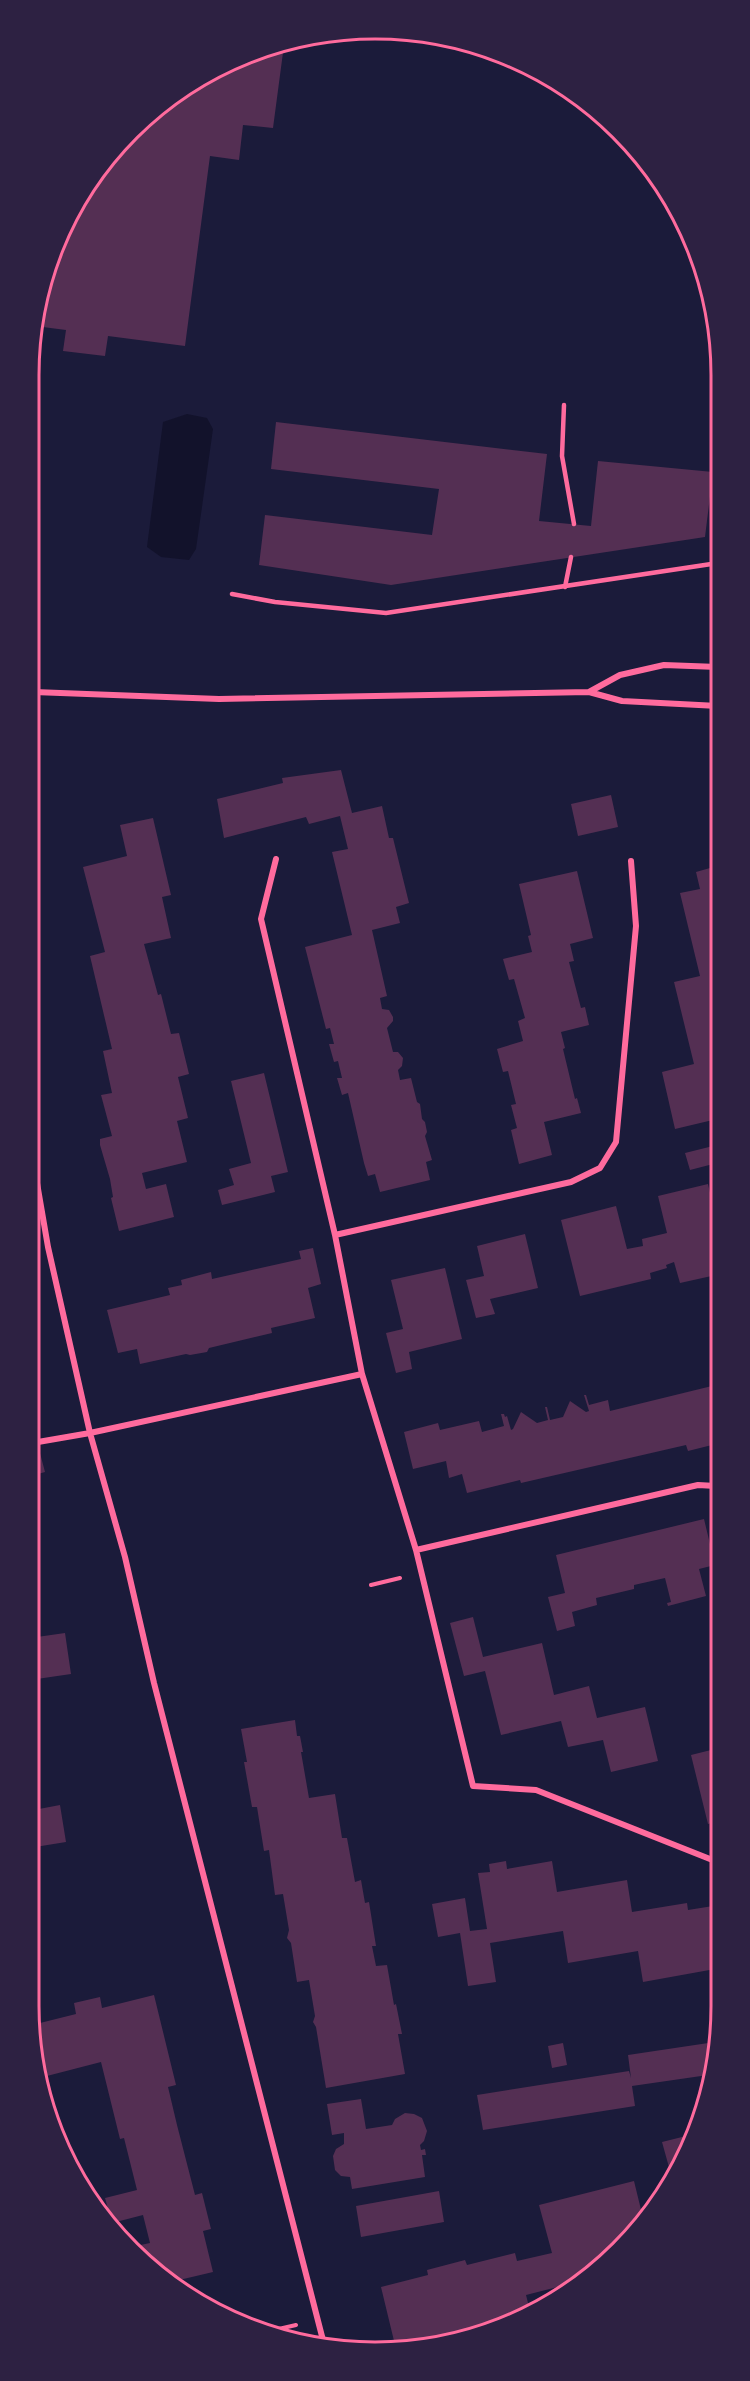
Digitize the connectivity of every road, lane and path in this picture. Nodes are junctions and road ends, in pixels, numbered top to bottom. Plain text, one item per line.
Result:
1 (564, 405) dead end
2 (574, 524) dead end
3 (571, 557) dead end
4 (711, 564) edge
5 (565, 587) junction
6 (232, 594) dead end
7 (711, 667) edge
8 (39, 692) edge
9 (589, 692) junction
10 (711, 706) edge
11 (276, 859) dead end
12 (631, 861) dead end
13 (39, 1195) edge
14 (335, 1235) junction
15 (362, 1374) junction
16 (90, 1433) junction
17 (39, 1442) edge
18 (711, 1486) edge
19 (416, 1550) junction
20 (421, 1574) junction
21 (371, 1585) dead end
22 (711, 1859) edge
23 (322, 2338) edge

1 - 2 lane
3 - 5 lane
4 - 5 lane
5 - 6 lane
7 - 9 street
8 - 9 street
9 - 10 street
11 - 14 street
12 - 14 street
13 - 16 street
14 - 15 street
15 - 16 street
15 - 19 street
16 - 17 street
16 - 23 street
18 - 19 street
19 - 20 street
20 - 21 path
20 - 22 street

